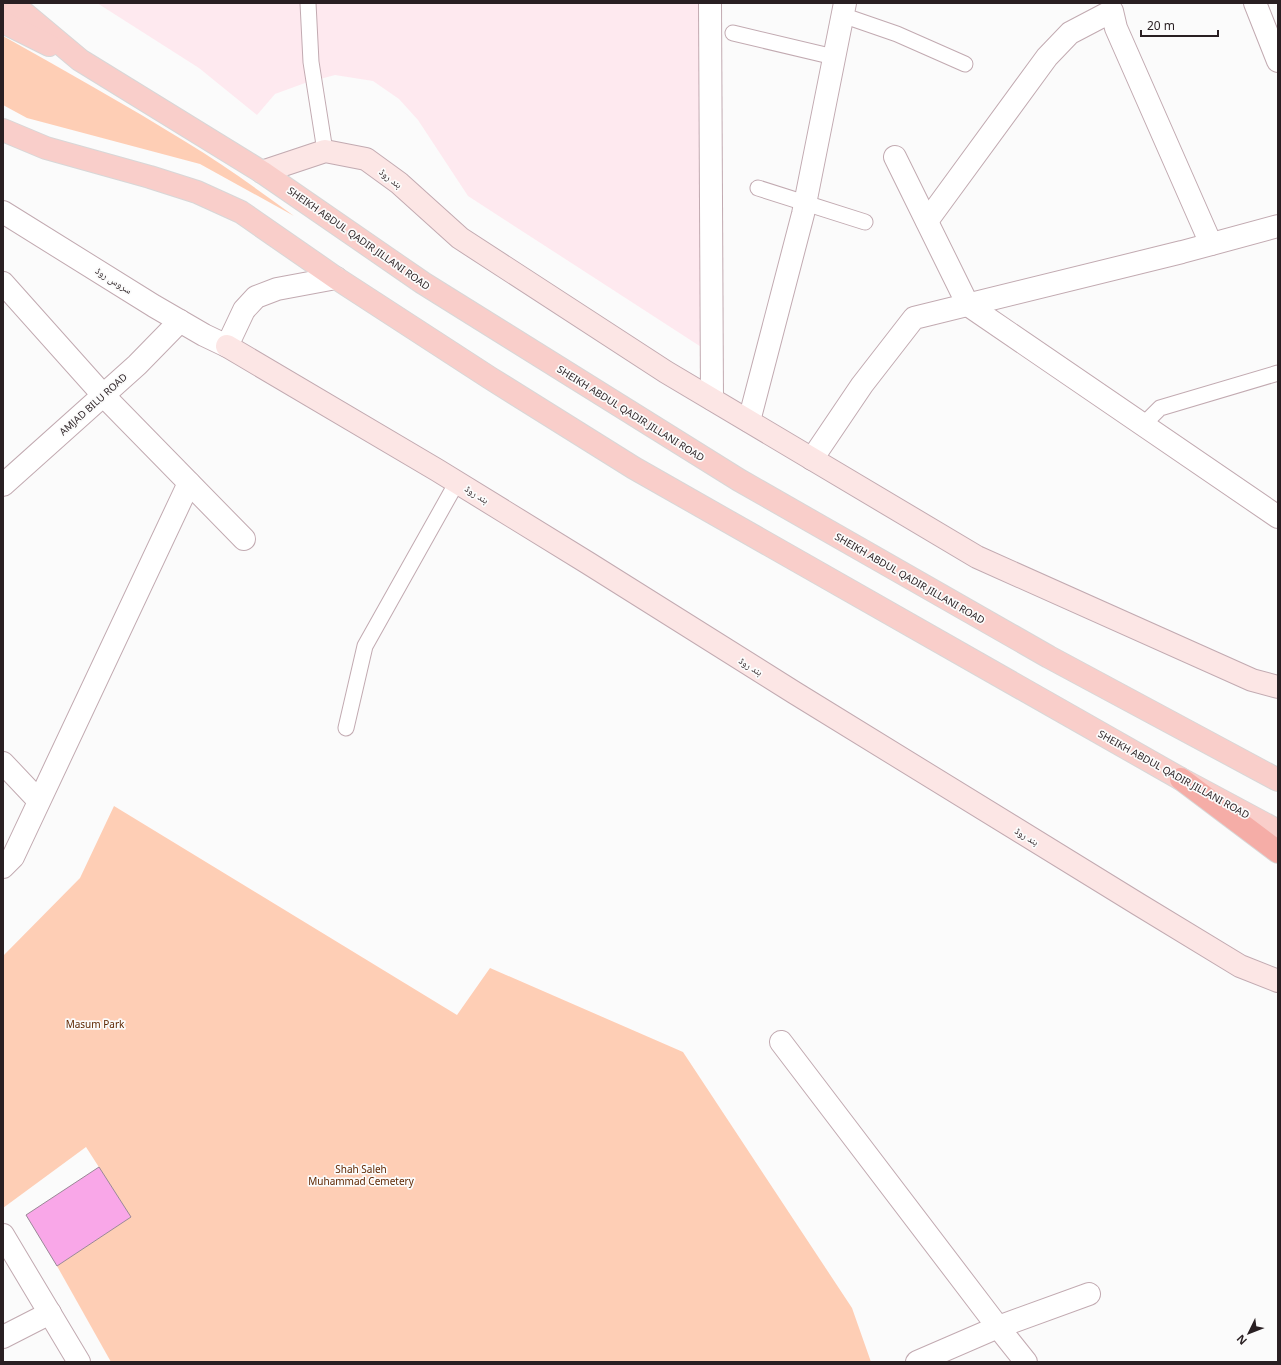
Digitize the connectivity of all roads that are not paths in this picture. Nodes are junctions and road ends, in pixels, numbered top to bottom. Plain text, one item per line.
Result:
1 (12, 3) edge
2 (308, 3) edge
3 (710, 3) edge
4 (1255, 3) edge
5 (844, 9) edge
6 (3, 22) edge
7 (733, 33) dead end
8 (834, 57) junction
9 (80, 60) junction
10 (1278, 61) edge
11 (965, 64) dead end
12 (3, 130) edge
13 (324, 151) junction
14 (895, 157) dead end
15 (262, 172) junction
16 (758, 188) dead end
17 (805, 204) junction
18 (3, 212) edge
19 (927, 221) junction
20 (865, 222) dead end
21 (1278, 226) edge
22 (1211, 244) junction
23 (336, 278) junction
24 (3, 283) edge
25 (968, 305) junction
26 (180, 321) junction
27 (227, 346) junction
28 (1278, 373) edge
29 (103, 395) junction
30 (712, 399) junction
31 (749, 421) junction
32 (1143, 425) junction
33 (812, 459) junction
34 (457, 482) junction
35 (189, 483) junction
36 (3, 485) edge
37 (1278, 518) edge
38 (244, 539) dead end
39 (1278, 687) edge
40 (346, 728) dead end
41 (3, 763) edge
42 (1181, 779) junction
43 (1278, 780) edge
44 (38, 800) junction
45 (1278, 831) edge
46 (1278, 852) edge
47 (3, 867) edge
48 (1278, 981) edge
49 (782, 1042) dead end
50 (3, 1235) edge
51 (1088, 1294) dead end
52 (50, 1313) junction
53 (998, 1327) junction
54 (3, 1337) edge
55 (79, 1362) edge
56 (917, 1362) edge
57 (1026, 1362) edge

1 - 9 main road, SHEIKH ABDUL QADIR JILLANI ROAD
2 - 13 lane
3 - 30 street
4 - 10 street
5 - 8 street
5 - 11 lane
6 - 9 main road
7 - 8 lane
8 - 17 street
9 - 15 main road, SHEIKH ABDUL QADIR JILLANI ROAD
12 - 23 main road, SHEIKH ABDUL QADIR JILLANI ROAD
13 - 15 main road, بند روڈ
13 - 30 main road, بند روڈ
14 - 19 street
15 - 43 main road, SHEIKH ABDUL QADIR JILLANI ROAD
16 - 17 lane
17 - 20 lane
17 - 31 street
18 - 26 street, سروس روڈ
19 - 22 street
19 - 25 street
21 - 22 street
22 - 25 street
23 - 27 street
23 - 42 main road, SHEIKH ABDUL QADIR JILLANI ROAD
24 - 29 street
25 - 32 street
25 - 33 street
26 - 27 street, سروس روڈ
26 - 29 street, AMJAD BILU ROAD
27 - 34 main road, بند روڈ
28 - 32 lane
29 - 35 street
29 - 36 street, AMJAD BILU ROAD
30 - 31 main road, بند روڈ
31 - 33 main road, بند روڈ
32 - 37 street
33 - 39 main road, بند روڈ
34 - 40 lane
34 - 48 main road, بند روڈ
35 - 38 street
35 - 44 street
41 - 44 street
42 - 45 main road, SHEIKH ABDUL QADIR JILLANI ROAD
42 - 46 highway
44 - 47 street
49 - 53 street
50 - 52 street
51 - 53 street
52 - 54 street
52 - 55 street
53 - 56 street
53 - 57 street

